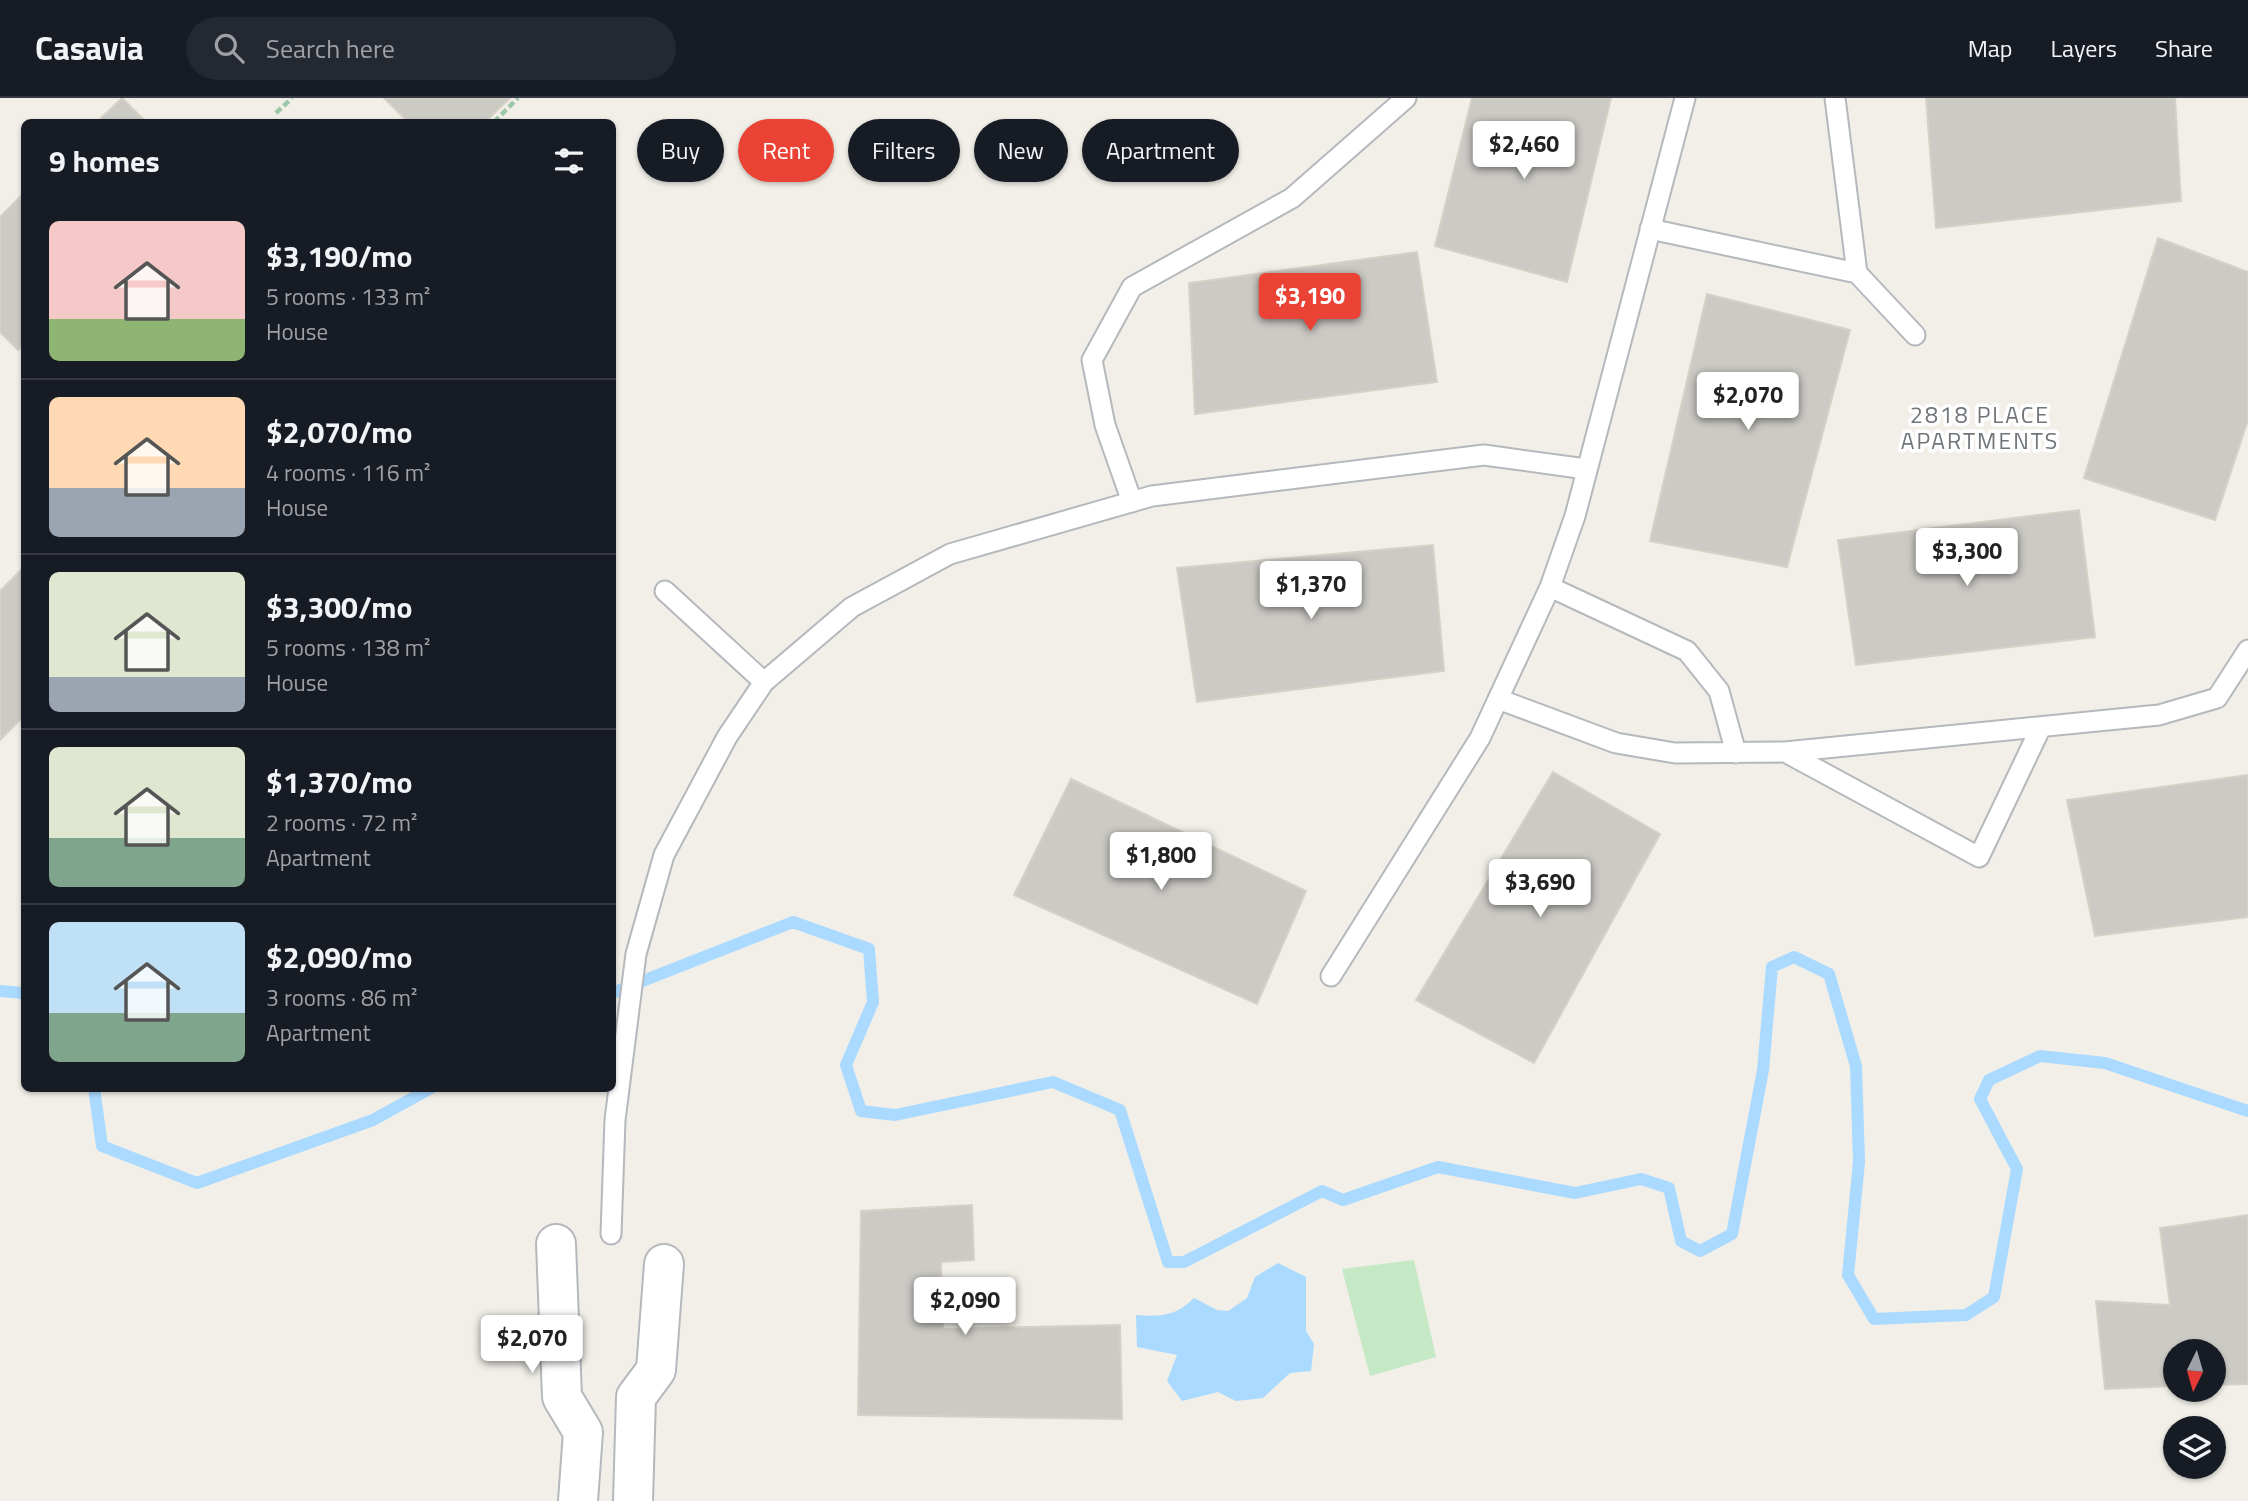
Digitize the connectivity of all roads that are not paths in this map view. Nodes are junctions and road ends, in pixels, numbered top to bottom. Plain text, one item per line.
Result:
1 (1406, 98) edge
2 (1685, 98) edge
3 (1835, 98) edge
4 (1650, 229) junction
5 (1857, 273) junction
6 (1915, 335) dead end
7 (1587, 469) junction
8 (1132, 502) junction
9 (1550, 587) junction
10 (665, 592) dead end
11 (2248, 650) edge
12 (764, 682) junction
13 (1498, 699) junction
14 (2041, 727) junction
15 (1784, 752) junction
16 (1736, 753) junction
17 (1331, 976) dead end
18 (611, 1234) dead end
19 (556, 1244) dead end
20 (664, 1264) dead end
21 (578, 1501) edge
22 (633, 1501) edge

1 - 8 lane
2 - 4 lane
3 - 5 lane
4 - 5 lane
4 - 7 lane
5 - 6 lane
7 - 8 lane
7 - 9 lane
8 - 12 lane
9 - 13 lane
9 - 16 lane
10 - 12 lane
11 - 14 lane
12 - 18 lane
13 - 16 lane
13 - 17 lane
14 - 15 lane
14 - 15 lane
15 - 16 lane
19 - 21 street
20 - 22 street

